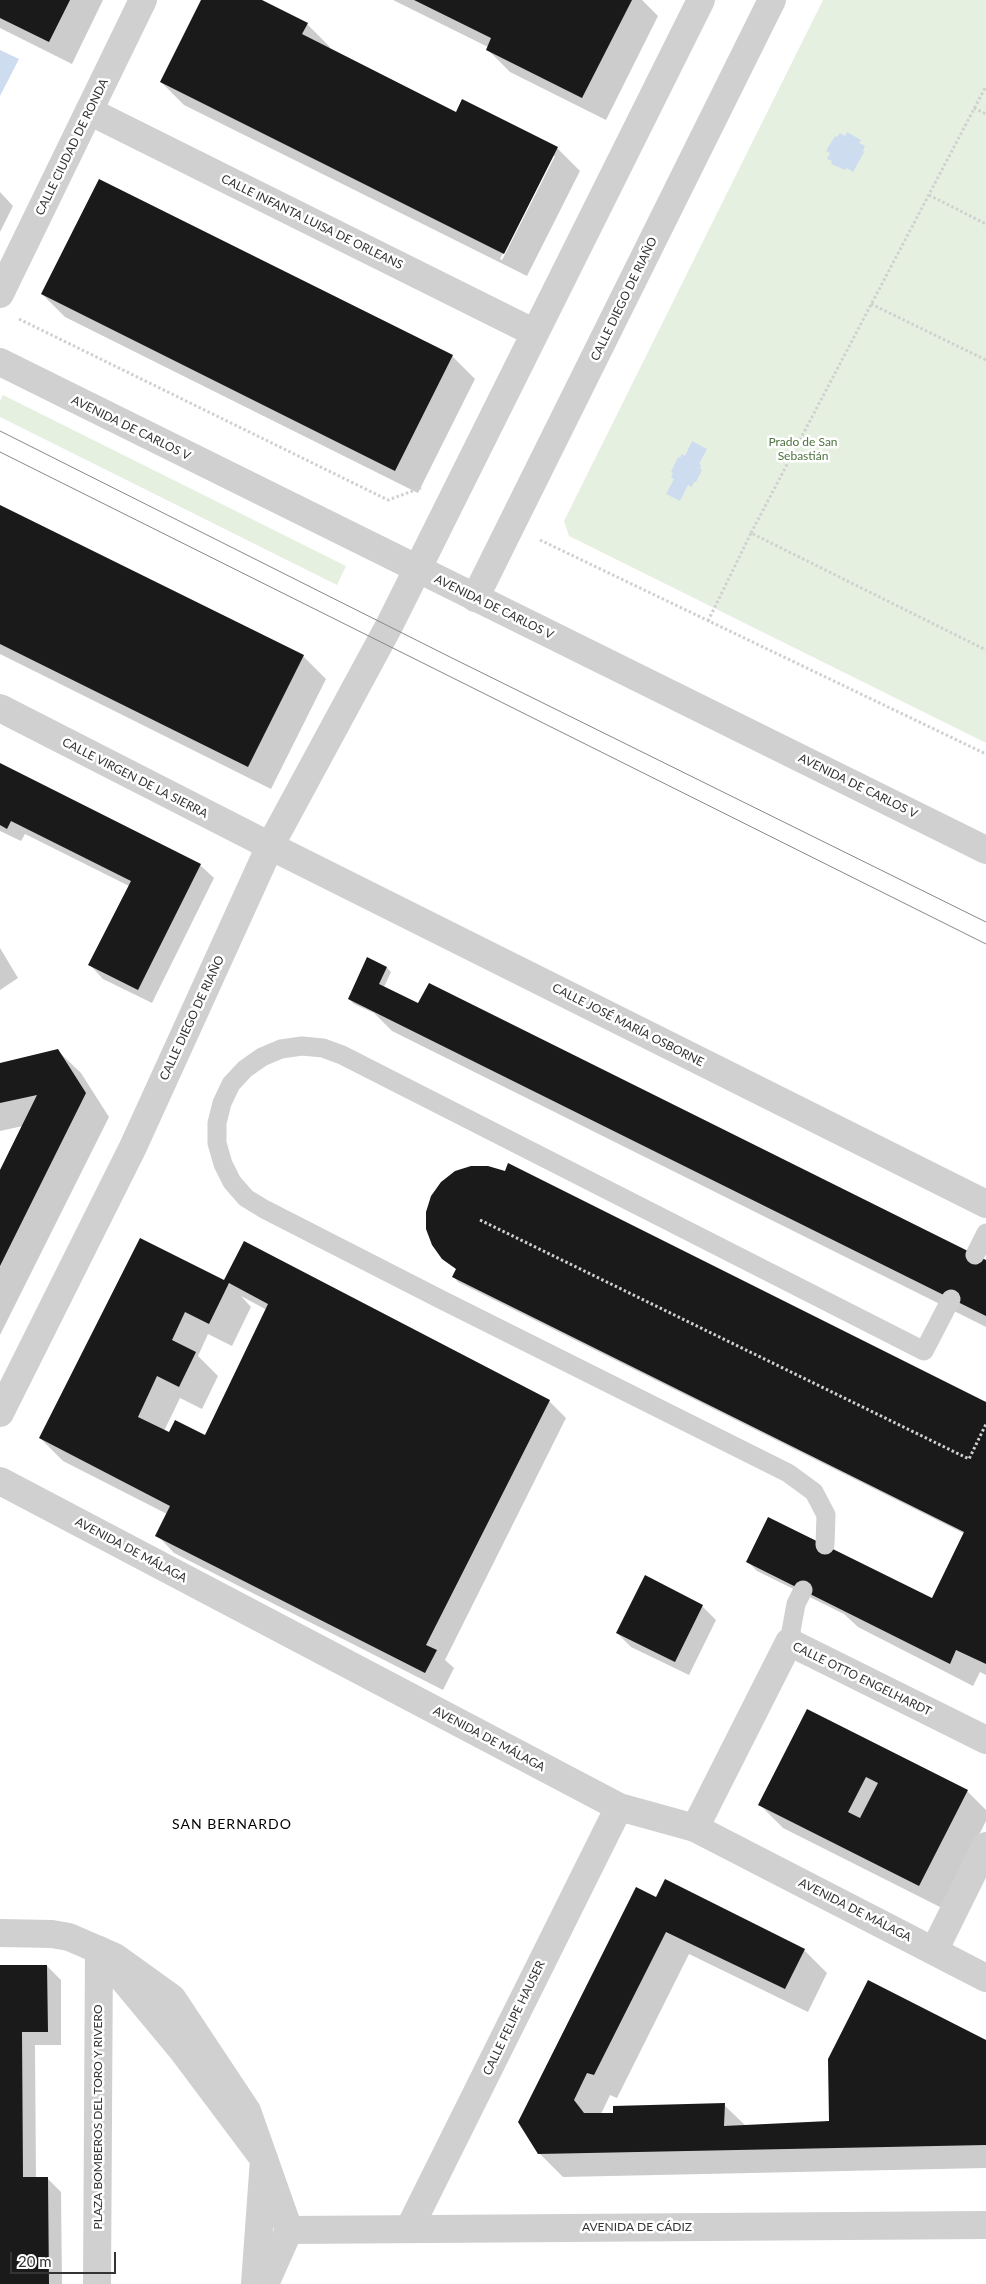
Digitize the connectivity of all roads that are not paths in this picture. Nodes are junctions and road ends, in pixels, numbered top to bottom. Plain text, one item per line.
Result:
1 (143, 0) edge
2 (701, 0) edge
3 (772, 0) edge
4 (89, 111) junction
5 (0, 294) edge
6 (535, 333) junction
7 (1, 363) edge
8 (416, 568) junction
9 (475, 598) junction
10 (0, 708) edge
11 (270, 846) junction
12 (986, 850) edge
13 (986, 1204) edge
14 (986, 1233) edge
15 (975, 1255) dead end
16 (951, 1299) dead end
17 (0, 1414) edge
18 (0, 1481) edge
19 (825, 1545) dead end
20 (803, 1590) dead end
21 (789, 1642) junction
22 (986, 1740) edge
23 (619, 1807) junction
24 (695, 1828) junction
25 (986, 1846) edge
26 (0, 1933) edge
27 (99, 1950) junction
28 (934, 1951) junction
29 (986, 1978) edge
30 (264, 2159) junction
31 (986, 2225) edge
32 (409, 2229) junction
33 (289, 2230) junction
34 (97, 2284) edge
35 (255, 2284) edge
36 (265, 2284) edge

1 - 4 street, CALLE CIUDAD DE RONDA
2 - 6 street
3 - 9 street, CALLE DIEGO DE RIAÑO
4 - 5 street, CALLE CIUDAD DE RONDA
4 - 6 street, CALLE INFANTA LUISA DE ORLEANS
6 - 8 street
7 - 8 street, AVENIDA DE CARLOS V
8 - 9 street, AVENIDA DE CARLOS V
8 - 11 street, CALLE DIEGO DE RIAÑO
9 - 12 street, AVENIDA DE CARLOS V
10 - 11 street, CALLE VIRGEN DE LA SIERRA
11 - 13 street, CALLE JOSÉ MARÍA OSBORNE
11 - 17 street, CALLE DIEGO DE RIAÑO
14 - 15 lane
16 - 19 lane
18 - 23 street, AVENIDA DE MÁLAGA
20 - 21 lane
21 - 22 street, CALLE OTTO ENGELHARDT
21 - 24 street, CALLE OTTO ENGELHARDT
23 - 24 street, AVENIDA DE MÁLAGA
23 - 32 street, CALLE FELIPE HAUSER
24 - 28 street, AVENIDA DE MÁLAGA
25 - 28 street
26 - 27 street
27 - 30 street
27 - 34 street, PLAZA BOMBEROS DEL TORO Y RIVERO
28 - 29 street, AVENIDA DE MÁLAGA
30 - 33 street
30 - 35 street
31 - 32 street, AVENIDA DE CÁDIZ
32 - 33 street, AVENIDA DE CÁDIZ
33 - 36 street

